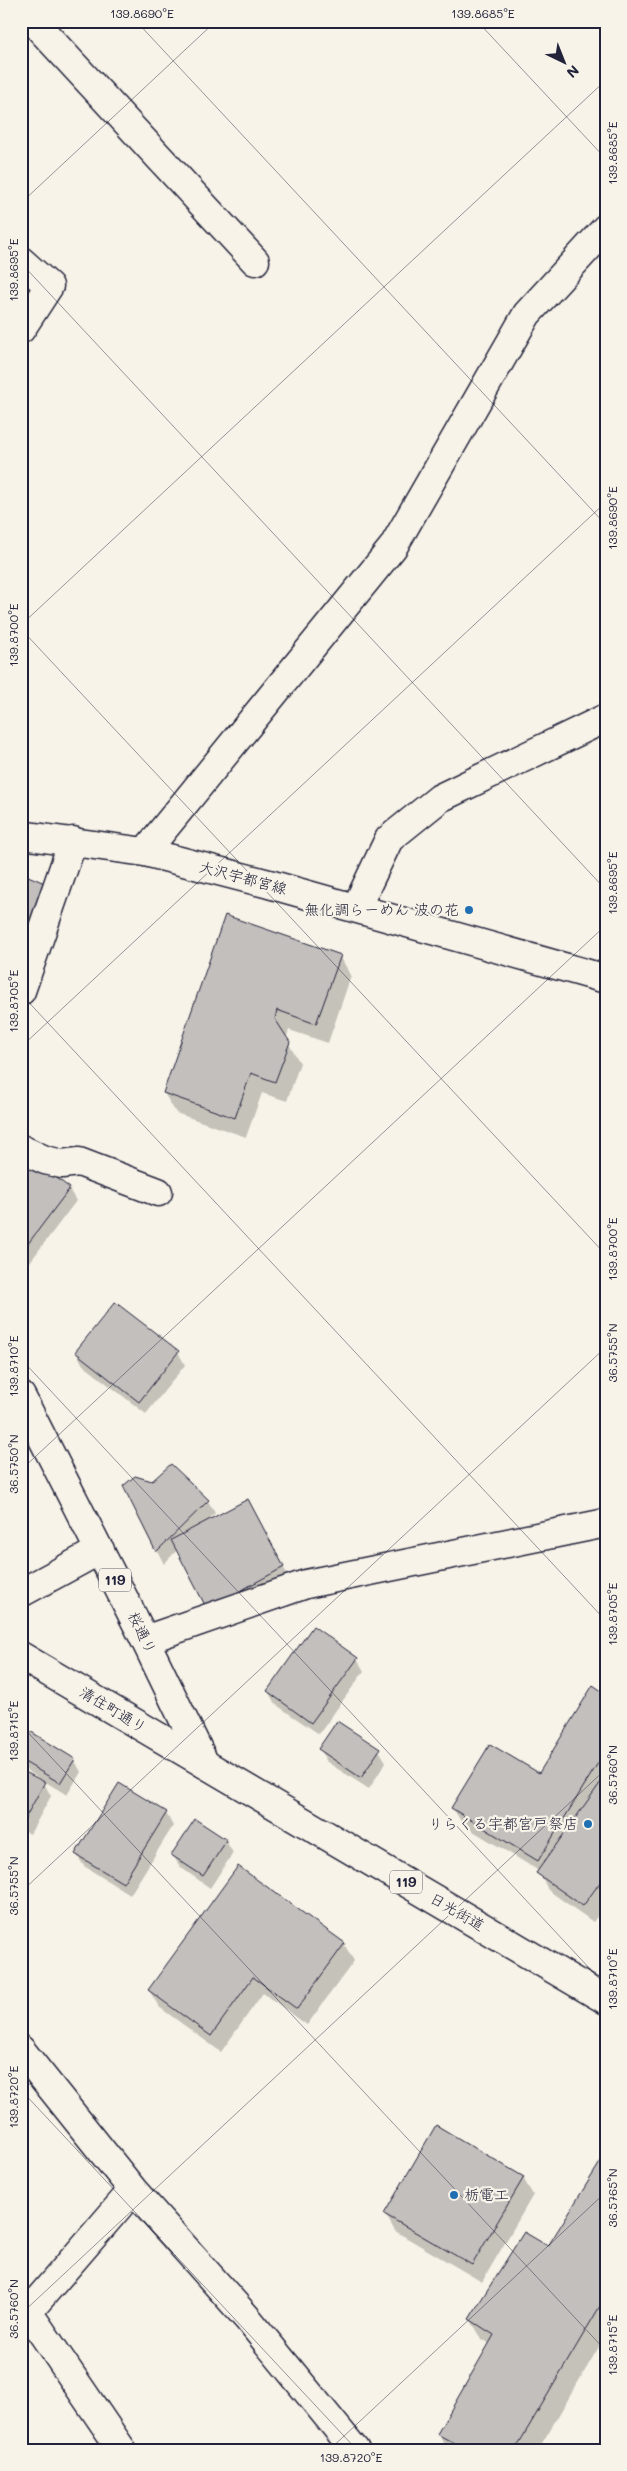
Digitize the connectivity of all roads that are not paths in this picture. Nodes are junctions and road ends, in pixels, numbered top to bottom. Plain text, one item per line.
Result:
1 (33, 21) edge
2 (606, 228) edge
3 (21, 261) edge
4 (255, 261) dead end
5 (21, 329) edge
6 (606, 718) edge
7 (21, 835) edge
8 (73, 841) junction
9 (144, 852) junction
10 (356, 908) junction
11 (606, 979) edge
12 (21, 991) edge
13 (21, 1149) edge
14 (158, 1192) dead end
15 (21, 1396) edge
16 (606, 1523) edge
17 (100, 1550) junction
18 (21, 1593) edge
19 (145, 1640) junction
20 (21, 1656) edge
21 (206, 1764) junction
22 (606, 2000) edge
23 (21, 2050) edge
24 (133, 2190) junction
25 (25, 2316) edge
26 (122, 2450) edge
27 (355, 2450) edge

1 - 4 main road
2 - 9 main road
3 - 5 main road
6 - 10 main road
7 - 8 main road, 大沢宇都宮線
8 - 9 main road, 大沢宇都宮線
8 - 12 main road
9 - 10 main road, 大沢宇都宮線
10 - 11 main road, 大沢宇都宮線
13 - 14 main road
15 - 17 main road, 桜通り / 119
16 - 19 main road
17 - 18 main road
17 - 19 main road, 桜通り / 119
19 - 21 main road, 桜通り / 119
20 - 21 main road, 清住町通り
21 - 22 main road, 日光街道 / 119
23 - 24 main road
24 - 25 main road
24 - 27 main road
25 - 26 main road

